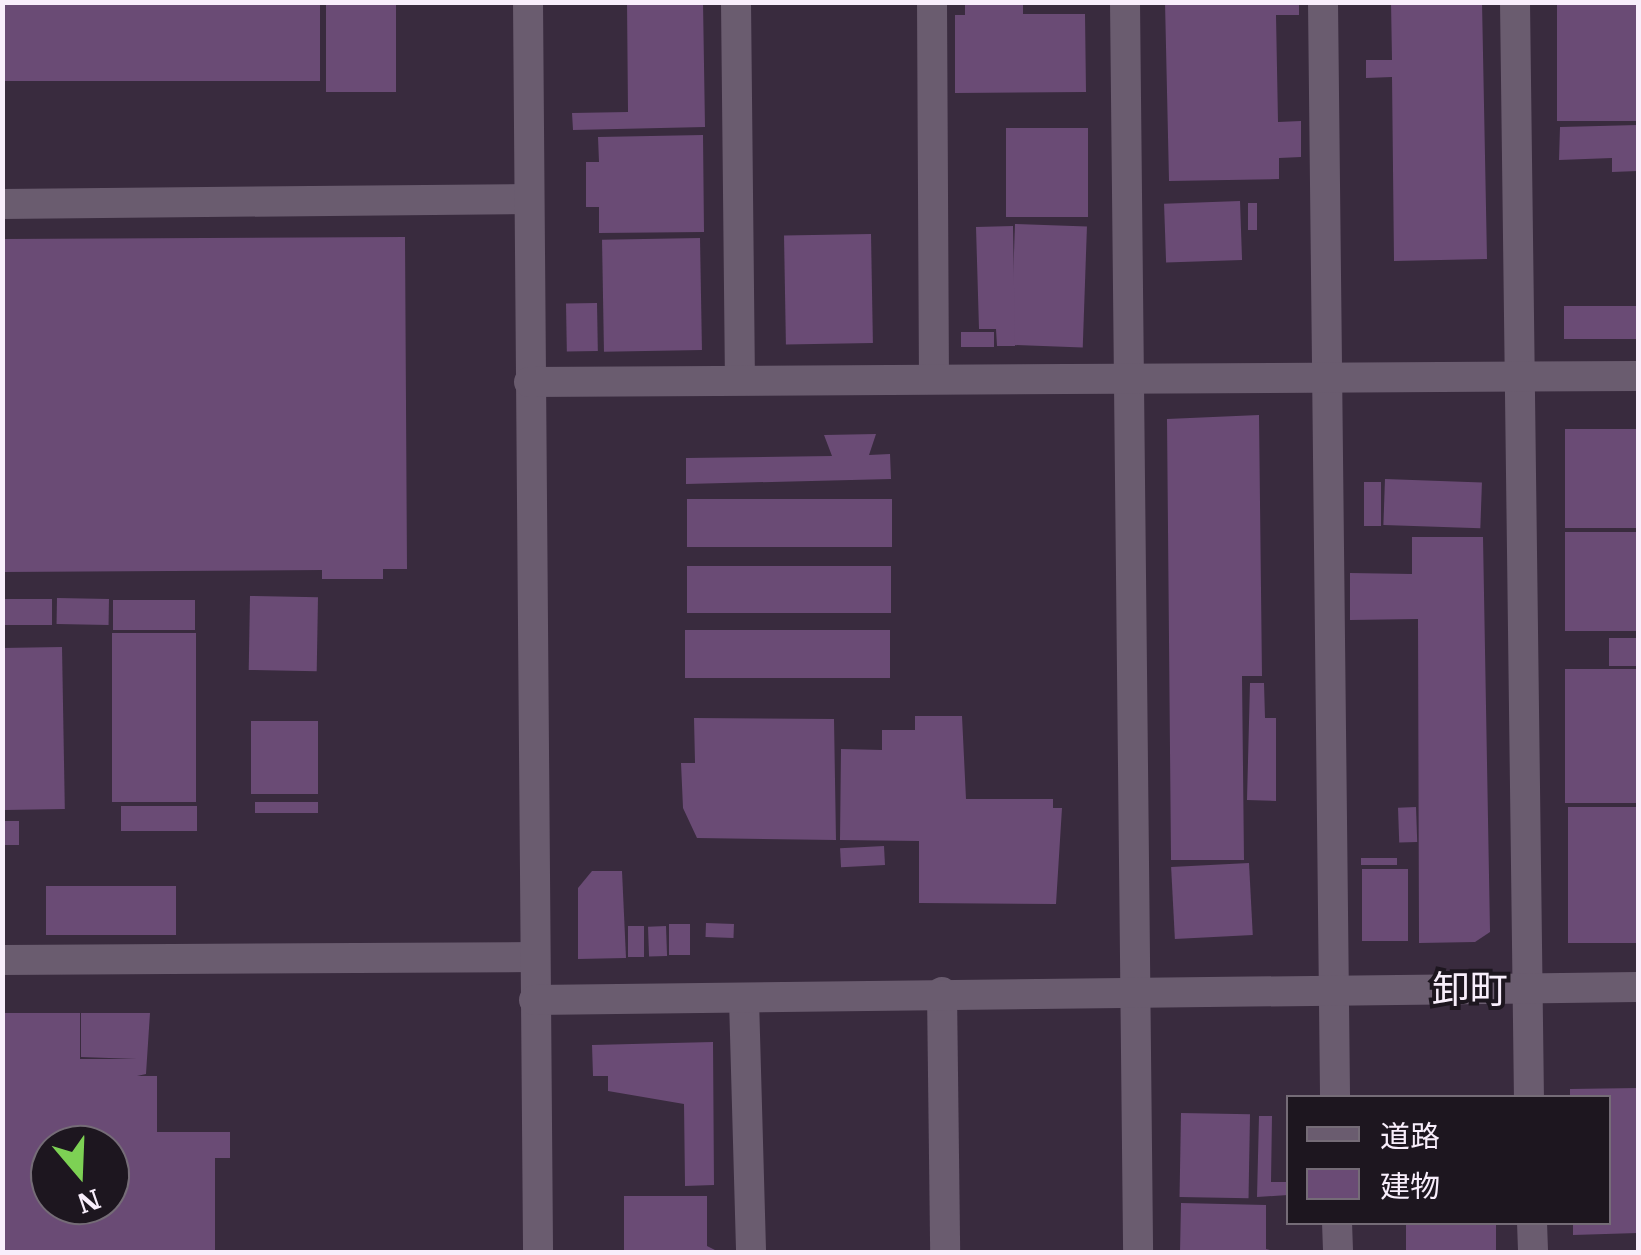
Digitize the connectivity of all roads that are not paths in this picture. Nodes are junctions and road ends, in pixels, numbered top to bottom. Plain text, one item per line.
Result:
1 (528, 2) edge
2 (736, 2) edge
3 (932, 2) edge
4 (1126, 2) edge
5 (1323, 2) edge
6 (1515, 2) edge
7 (529, 199) junction
8 (2, 204) edge
9 (1638, 376) edge
10 (1132, 378) junction
11 (1330, 378) junction
12 (1522, 378) junction
13 (740, 380) junction
14 (934, 380) junction
15 (529, 382) junction
16 (532, 958) junction
17 (2, 960) edge
18 (1638, 986) edge
19 (1334, 987) junction
20 (1527, 988) junction
21 (1134, 989) junction
22 (942, 992) junction
23 (744, 999) junction
24 (534, 1000) junction
25 (1335, 1095) edge
26 (1530, 1095) edge
27 (1337, 1225) edge
28 (1532, 1225) edge
29 (538, 1252) edge
30 (751, 1252) edge
31 (945, 1252) edge
32 (1138, 1252) edge
33 (1338, 1252) edge
34 (1533, 1252) edge

1 - 7 street
2 - 13 street
3 - 14 street
4 - 10 street
5 - 11 street
6 - 12 street
7 - 8 street
7 - 15 street
9 - 12 street
10 - 11 street
10 - 14 street
10 - 21 street
11 - 12 street
11 - 19 street
12 - 20 street
13 - 14 street
13 - 15 street
15 - 16 street
16 - 17 street
16 - 24 street
18 - 20 street
19 - 20 street
19 - 21 street
19 - 25 street
20 - 26 street
21 - 22 street
21 - 32 street
22 - 23 street
22 - 31 street
23 - 24 street
23 - 30 street
24 - 29 street
27 - 33 street
28 - 34 street

